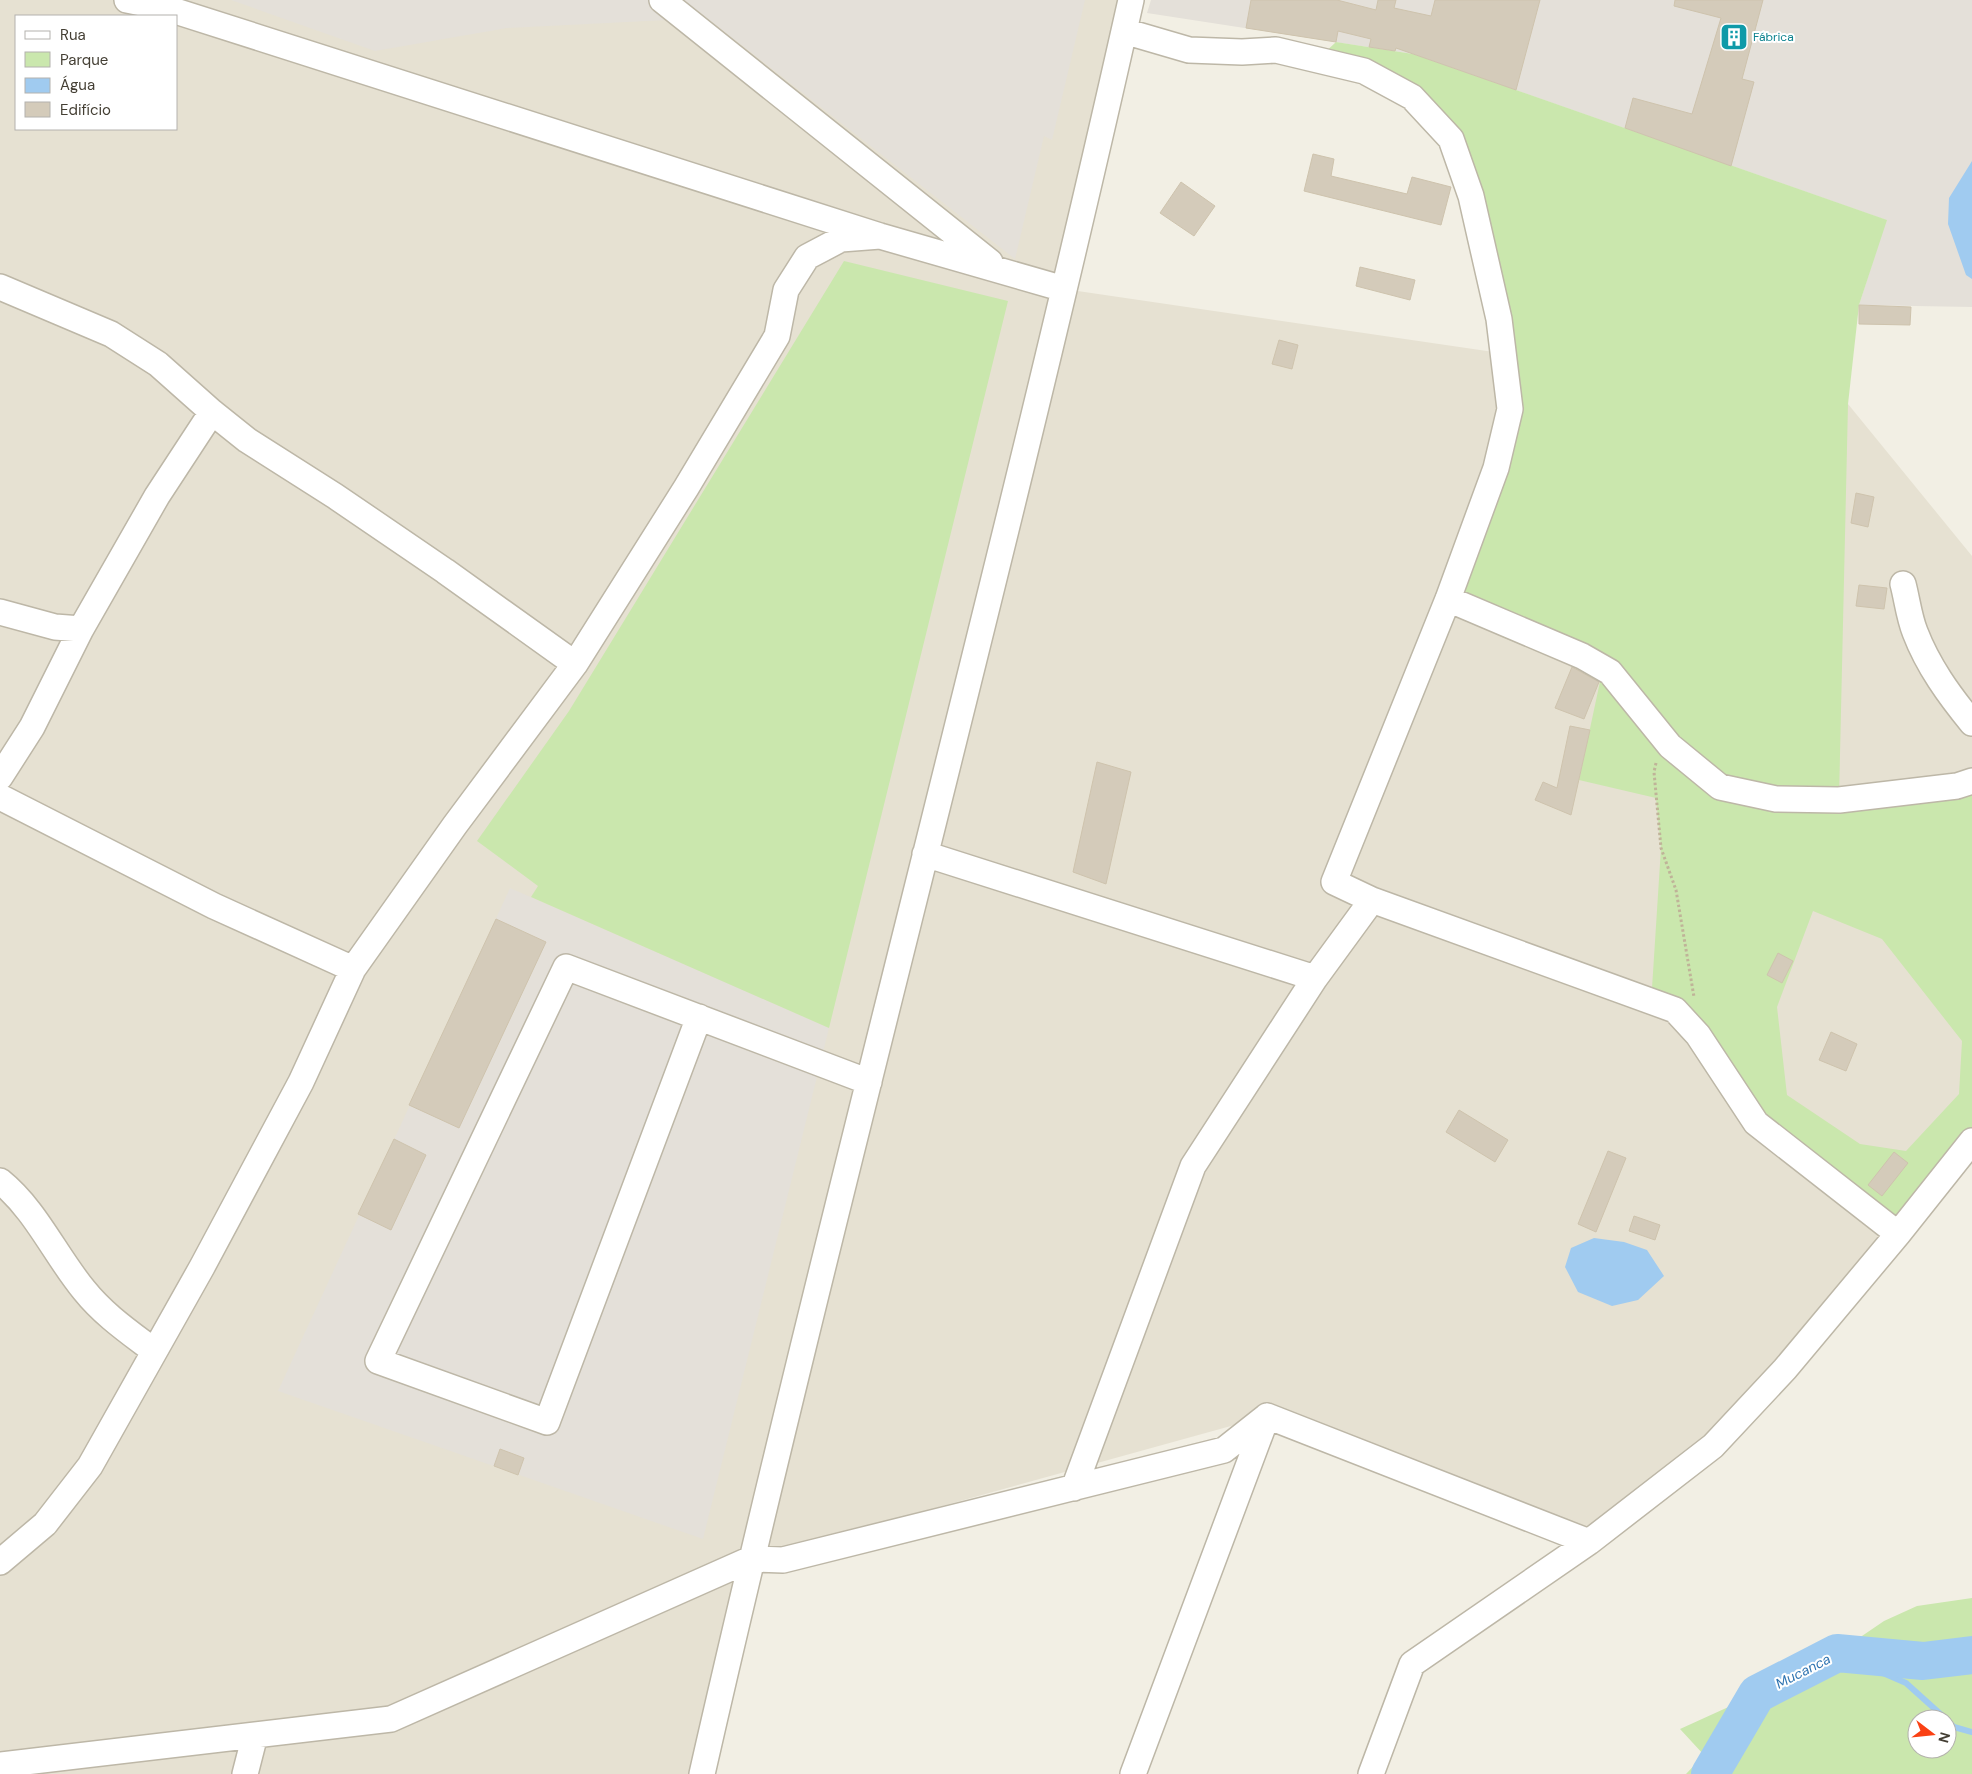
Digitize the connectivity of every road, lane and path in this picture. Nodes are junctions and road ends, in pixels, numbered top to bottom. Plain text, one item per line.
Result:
1 (127, 0) edge
2 (662, 0) edge
3 (1131, 0) edge
4 (168, 4) edge
5 (1124, 31) junction
6 (880, 236) junction
7 (997, 269) junction
8 (0, 287) edge
9 (1064, 289) junction
10 (212, 412) junction
11 (1903, 584) dead end
12 (1448, 599) junction
13 (0, 612) edge
14 (81, 630) junction
15 (575, 664) junction
16 (1972, 723) edge
17 (1670, 746) junction
18 (0, 777) edge
19 (1972, 781) edge
20 (0, 797) edge
21 (925, 854) junction
22 (1372, 900) junction
23 (353, 969) junction
24 (1315, 978) junction
25 (1694, 999) dead end
26 (699, 1017) junction
27 (869, 1082) junction
28 (1972, 1141) edge
29 (0, 1181) edge
30 (1898, 1234) junction
31 (154, 1351) junction
32 (1267, 1416) junction
33 (1074, 1488) junction
34 (1589, 1542) junction
35 (751, 1559) junction
36 (0, 1562) edge
37 (255, 1735) junction
38 (0, 1764) edge
39 (245, 1774) edge
40 (702, 1774) edge
41 (1133, 1774) edge
42 (1371, 1774) edge

1 - 4 street
2 - 7 street
3 - 5 street
4 - 6 street
5 - 9 street
5 - 12 street
6 - 7 street
6 - 15 street
7 - 9 street
8 - 10 street
9 - 21 street
10 - 14 street
10 - 15 street
11 - 16 street
12 - 17 street
12 - 22 street
13 - 14 street
14 - 18 street
15 - 23 street
17 - 19 street
17 - 25 path
20 - 23 street
21 - 24 street
21 - 27 street
22 - 24 street
22 - 30 street
23 - 31 street
24 - 33 street
26 - 26 street
26 - 27 street
27 - 35 street
28 - 30 street
29 - 31 street
30 - 34 street
31 - 36 street
32 - 33 street
32 - 34 street
32 - 41 street
33 - 35 street
34 - 42 street
35 - 37 street
35 - 40 street
37 - 38 street
37 - 39 street

